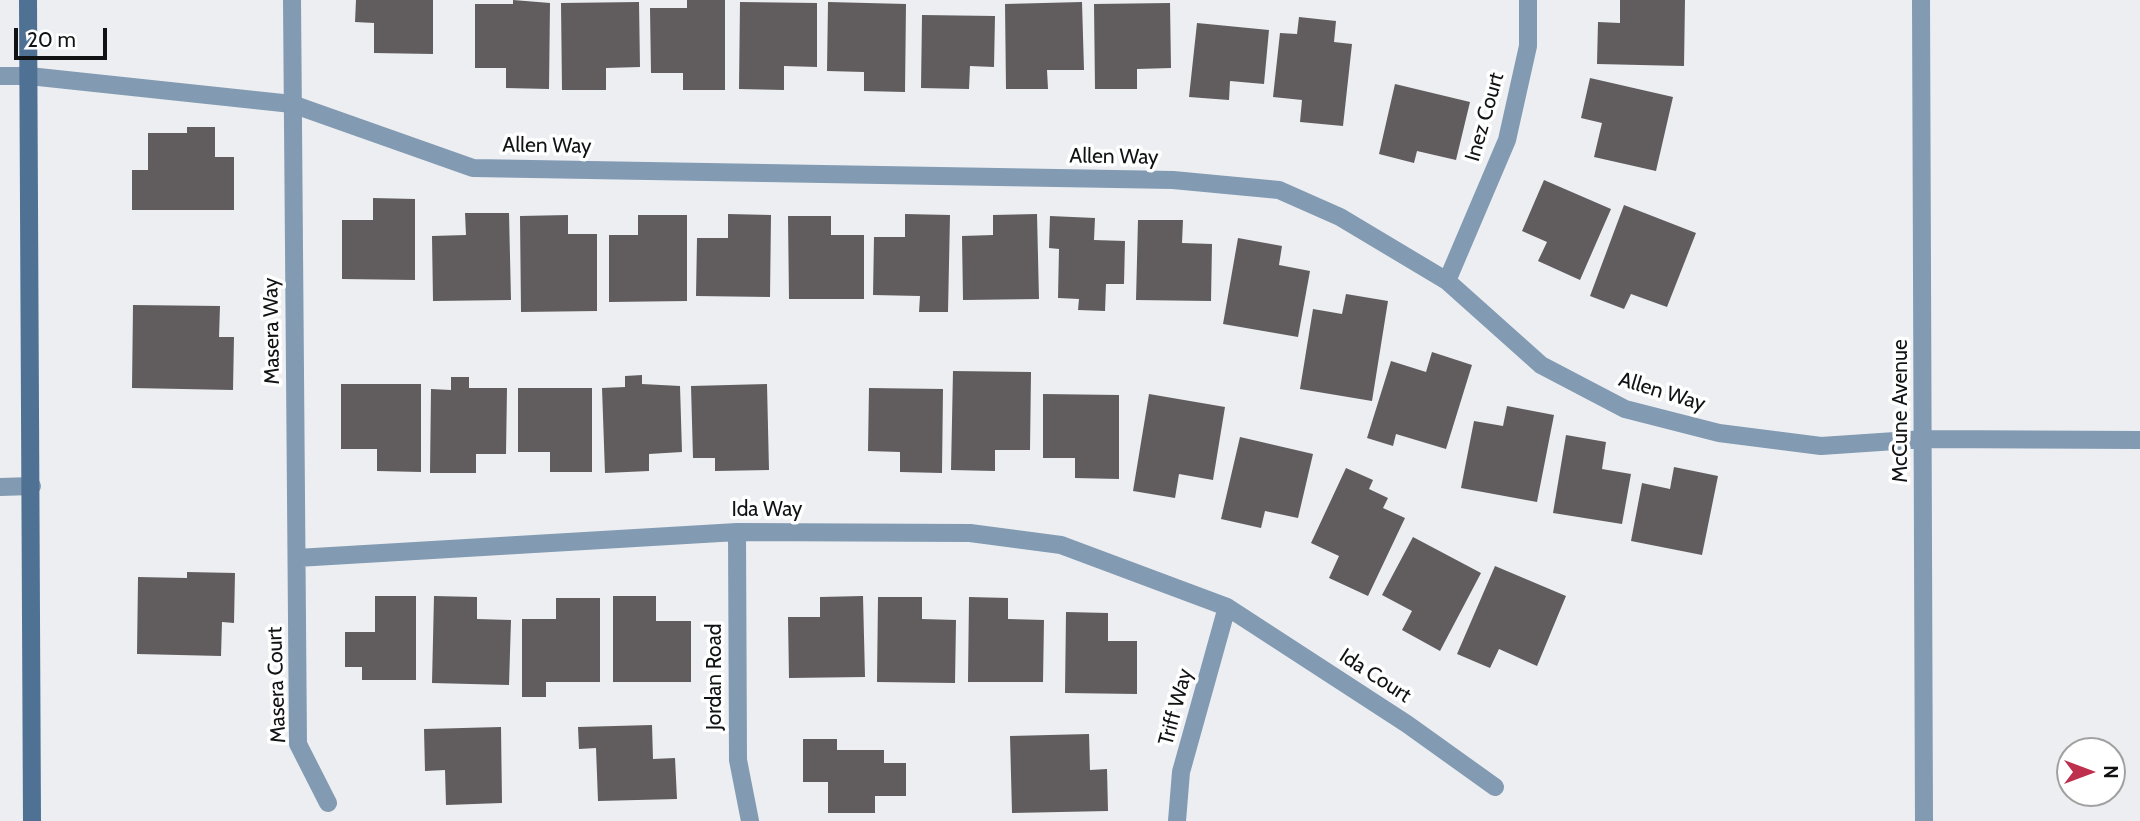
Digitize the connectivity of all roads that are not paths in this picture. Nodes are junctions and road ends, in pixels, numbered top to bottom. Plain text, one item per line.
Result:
1 (28, 0) edge
2 (292, 0) edge
3 (1528, 0) edge
4 (1921, 0) edge
5 (0, 76) edge
6 (29, 76) junction
7 (292, 104) junction
8 (1447, 281) junction
9 (1925, 439) junction
10 (2140, 440) edge
11 (32, 486) junction
12 (0, 487) edge
13 (737, 532) junction
14 (297, 558) junction
15 (1227, 607) junction
16 (1495, 787) dead end
17 (328, 803) dead end
18 (32, 821) edge
19 (750, 821) edge
20 (1177, 821) edge
21 (1924, 821) edge

1 - 6 street
2 - 7 street, Masera Way
3 - 8 street, Inez Court
4 - 9 street, McCune Avenue
5 - 6 street, Allen Way
6 - 7 street, Allen Way
6 - 11 street
7 - 8 street, Allen Way
7 - 14 street, Masera Way
8 - 9 street, Allen Way
9 - 10 street, Allen Way
9 - 21 street, McCune Avenue
11 - 12 street
11 - 18 street
13 - 14 street, Ida Way
13 - 15 street, Ida Way
13 - 19 street, Jordan Road
14 - 17 street, Masera Court
15 - 16 street, Ida Court
15 - 20 street, Triff Way

